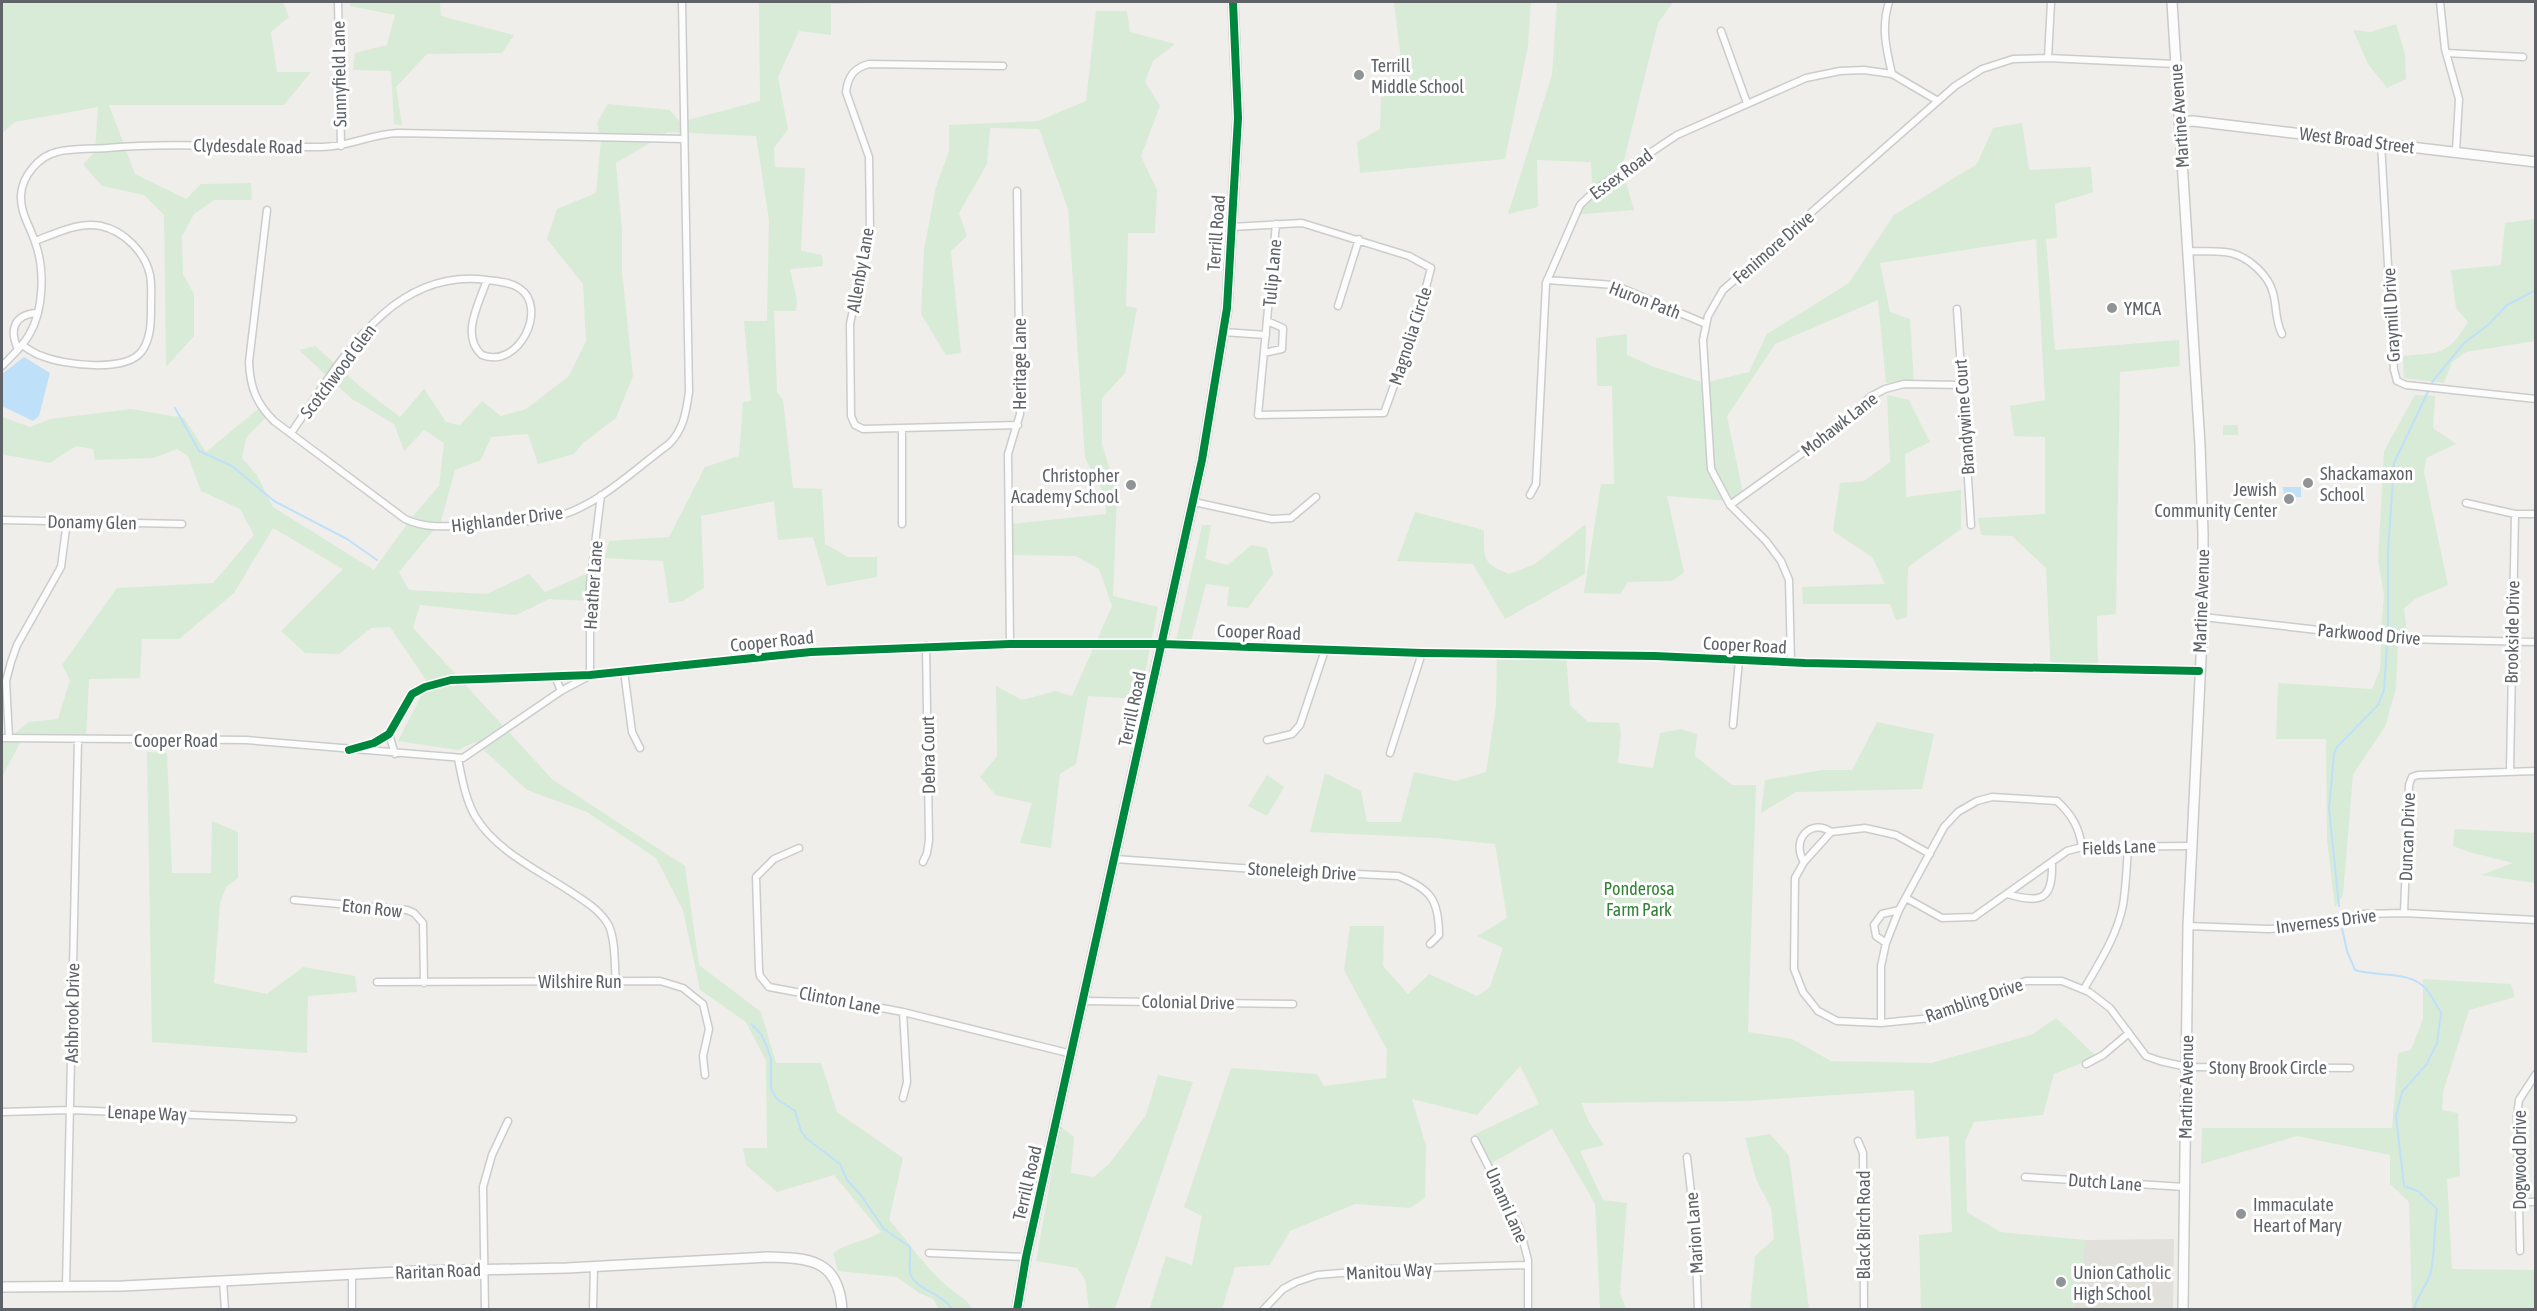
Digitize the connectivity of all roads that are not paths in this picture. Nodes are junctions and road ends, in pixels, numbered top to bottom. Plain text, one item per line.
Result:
1 (338, 2) edge
2 (682, 2) edge
3 (1233, 2) edge
4 (1889, 2) edge
5 (2051, 2) edge
6 (2172, 2) edge
7 (2440, 2) edge
8 (1721, 31) dead end
9 (2446, 53) junction
10 (2523, 57) dead end
11 (2048, 58) junction
12 (2175, 64) junction
13 (1003, 66) dead end
14 (1892, 74) junction
15 (1938, 101) junction
16 (1747, 103) junction
17 (2179, 122) junction
18 (684, 139) junction
19 (2381, 143) junction
20 (340, 146) junction
21 (2456, 152) junction
22 (2535, 162) edge
23 (1017, 190) dead end
24 (267, 210) dead end
25 (1276, 224) junction
26 (1232, 227) junction
27 (1359, 239) junction
28 (35, 241) junction
29 (2189, 251) junction
30 (487, 280) junction
31 (1547, 280) junction
32 (1338, 306) dead end
33 (1957, 309) dead end
34 (36, 314) junction
35 (1267, 321) junction
36 (1706, 324) junction
37 (1223, 332) junction
38 (2282, 334) dead end
39 (1266, 335) junction
40 (20, 347) junction
41 (1264, 353) junction
42 (2, 366) edge
43 (1962, 385) junction
44 (2535, 399) edge
45 (1258, 415) joint
46 (1018, 425) junction
47 (902, 428) junction
48 (291, 433) junction
49 (601, 495) junction
50 (1530, 495) dead end
51 (1316, 497) dead end
52 (1194, 502) junction
53 (2466, 503) dead end
54 (1730, 505) junction
55 (2515, 513) junction
56 (2535, 514) edge
57 (2, 520) edge
58 (67, 521) junction
59 (182, 524) dead end
60 (902, 524) dead end
61 (1971, 525) dead end
62 (2203, 617) junction
63 (2511, 642) junction
64 (2535, 642) edge
65 (1010, 644) junction
66 (1162, 644) junction
67 (926, 646) junction
68 (1325, 650) junction
69 (1422, 653) junction
70 (1739, 660) junction
71 (1791, 662) junction
72 (624, 671) junction
73 (2199, 671) junction
74 (590, 675) junction
75 (555, 676) junction
76 (561, 692) junction
77 (1733, 725) dead end
78 (389, 734) junction
79 (2, 738) edge
80 (9, 738) junction
81 (78, 739) junction
82 (1267, 740) dead end
83 (640, 748) dead end
84 (349, 750) junction
85 (1390, 753) dead end
86 (395, 754) junction
87 (458, 759) junction
88 (2510, 770) junction
89 (2535, 771) edge
90 (1831, 832) junction
91 (2128, 845) junction
92 (2191, 846) junction
93 (2082, 847) junction
94 (799, 848) dead end
95 (1930, 854) junction
96 (1115, 859) junction
97 (923, 862) dead end
98 (1804, 862) junction
99 (2052, 862) junction
100 (2007, 894) junction
101 (1906, 898) junction
102 (294, 900) dead end
103 (1899, 910) junction
104 (2404, 913) junction
105 (2535, 920) edge
106 (2188, 926) junction
107 (1886, 943) junction
108 (1430, 944) dead end
109 (616, 981) junction
110 (377, 982) dead end
111 (424, 983) junction
112 (2084, 989) junction
113 (1084, 1001) junction
114 (1293, 1004) dead end
115 (903, 1012) junction
116 (1881, 1023) junction
117 (2129, 1033) junction
118 (1072, 1054) junction
119 (2086, 1064) dead end
120 (2186, 1067) junction
121 (2350, 1068) dead end
122 (2535, 1074) edge
123 (705, 1075) dead end
124 (903, 1098) dead end
125 (70, 1110) junction
126 (2, 1112) edge
127 (293, 1119) dead end
128 (508, 1121) dead end
129 (1475, 1140) dead end
130 (1858, 1141) dead end
131 (1687, 1157) dead end
132 (2025, 1177) dead end
133 (2184, 1187) junction
134 (2518, 1202) junction
135 (2535, 1202) edge
136 (2520, 1251) dead end
137 (929, 1253) dead end
138 (1026, 1257) junction
139 (1527, 1265) junction
140 (594, 1266) junction
141 (485, 1269) junction
142 (352, 1275) junction
143 (223, 1281) junction
144 (2, 1287) edge
145 (66, 1287) junction
146 (225, 1310) edge
147 (352, 1310) edge
148 (485, 1310) edge
149 (592, 1310) edge
150 (842, 1310) edge
151 (1017, 1310) edge
152 (1263, 1310) edge
153 (1528, 1310) edge
154 (1698, 1310) edge
155 (1864, 1310) edge
156 (2183, 1310) edge

1 - 20 street, Sunnyfield Lane
2 - 18 street, Highlander Drive
3 - 26 street, Terrill Road
4 - 14 street
5 - 11 street
6 - 12 street, Martine Avenue
7 - 9 street
8 - 16 street
9 - 10 street
9 - 21 street
11 - 12 street, Fenimore Drive
11 - 15 street, Fenimore Drive
12 - 17 street, Martine Avenue
13 - 47 street, Allenby Lane
14 - 15 street, Essex Road
14 - 16 street, Essex Road
15 - 36 street, Fenimore Drive
16 - 31 street, Essex Road
17 - 19 street, West Broad Street
17 - 29 street, Martine Avenue
18 - 20 street, Clydesdale Road
18 - 49 street, Highlander Drive
19 - 21 street, West Broad Street
19 - 44 street, Graymill Drive
20 - 28 street, Clydesdale Road
21 - 22 street, West Broad Street
23 - 46 street, Heritage Lane
24 - 48 street, Highlander Drive
25 - 26 street, Magnolia Circle
25 - 27 street, Magnolia Circle
25 - 35 street, Tulip Lane
26 - 37 street, Terrill Road
27 - 32 street
27 - 45 street, Magnolia Circle
28 - 34 street, Clydesdale Road
28 - 40 street
29 - 38 street
29 - 62 street, Martine Avenue
30 - 30 street, Scotchwood Glen
30 - 48 street, Scotchwood Glen
31 - 36 street, Huron Path
31 - 50 street, Essex Road
33 - 43 street, Brandywine Court
34 - 40 street, Clydesdale Road
34 - 40 street
35 - 39 street, Tulip Lane
35 - 41 street, Tulip Lane
36 - 54 street, Fenimore Drive
37 - 39 street
37 - 52 street, Terrill Road
39 - 41 street, Tulip Lane
40 - 42 street, Clydesdale Road
41 - 45 street, Tulip Lane
43 - 54 street, Mohawk Lane
43 - 61 street, Brandywine Court
46 - 47 street, Allenby Lane
46 - 65 street, Heritage Lane
47 - 60 street
48 - 49 street, Highlander Drive
49 - 74 street, Heather Lane
51 - 52 street
52 - 66 street, Terrill Road
53 - 55 street
54 - 71 street, Fenimore Drive
55 - 56 street
55 - 63 street, Brookside Drive
57 - 58 street, Donamy Glen
58 - 59 street, Donamy Glen
58 - 80 street
62 - 63 street, Parkwood Drive
62 - 73 street, Martine Avenue
63 - 64 street, Parkwood Drive
63 - 88 street, Brookside Drive
65 - 66 street, Cooper Road
65 - 67 street, Cooper Road
66 - 68 street, Cooper Road
66 - 96 street, Terrill Road
67 - 72 street, Cooper Road
67 - 97 street, Debra Court
68 - 69 street, Cooper Road
68 - 82 street
69 - 70 street, Cooper Road
69 - 85 street
70 - 71 street, Cooper Road
70 - 77 street
71 - 73 street, Cooper Road
72 - 74 street, Cooper Road
72 - 83 street
73 - 92 street, Martine Avenue
74 - 75 street, Cooper Road
74 - 76 street, Cooper Road
75 - 76 street
75 - 78 street, Cooper Road
76 - 87 street, Cooper Road
78 - 84 street, Cooper Road
78 - 86 street
79 - 80 street, Cooper Road
80 - 81 street, Cooper Road
81 - 84 street, Cooper Road
81 - 125 street, Ashbrook Drive
84 - 86 street, Cooper Road
86 - 87 street, Cooper Road
87 - 109 street
88 - 89 street, Duncan Drive
88 - 104 street, Duncan Drive
90 - 95 street, Rambling Drive
90 - 98 street, Rambling Drive
90 - 98 street, Rambling Drive
91 - 92 street, Fields Lane
91 - 93 street, Fields Lane
91 - 112 street
92 - 106 street, Martine Avenue
93 - 95 street
93 - 99 street, Fields Lane
94 - 115 street, Clinton Lane
95 - 101 street
96 - 108 street, Stoneleigh Drive
96 - 113 street, Terrill Road
98 - 116 street, Rambling Drive
99 - 100 street, Fields Lane
99 - 100 street
100 - 101 street, Fields Lane
101 - 103 street
102 - 111 street, Eton Row
103 - 107 street
103 - 107 street
104 - 105 street, Inverness Drive
104 - 106 street, Inverness Drive
106 - 120 street, Martine Avenue
107 - 116 street
109 - 111 street, Wilshire Run
109 - 123 street, Wilshire Run
110 - 111 street, Wilshire Run
112 - 116 street, Rambling Drive
112 - 117 street, Rambling Drive
113 - 114 street, Colonial Drive
113 - 118 street, Terrill Road
115 - 118 street, Clinton Lane
115 - 124 street
117 - 119 street
117 - 120 street, Rambling Drive
118 - 138 street, Terrill Road
120 - 121 street, Stony Brook Circle
120 - 133 street, Martine Avenue
122 - 134 street, Dogwood Drive
125 - 126 street, Lenape Way
125 - 127 street, Lenape Way
125 - 145 street, Ashbrook Drive
128 - 141 street
129 - 139 street, Unami Lane
130 - 155 street, Black Birch Road
131 - 154 street, Marion Lane
132 - 133 street, Dutch Lane
133 - 156 street, Martine Avenue
134 - 135 street
134 - 136 street, Dogwood Drive
137 - 138 street
138 - 151 street, Terrill Road
139 - 152 street, Manitou Way
139 - 153 street, Unami Lane
140 - 141 street, Raritan Road
140 - 149 street
140 - 150 street, Raritan Road
141 - 142 street, Raritan Road
141 - 148 street
142 - 143 street, Raritan Road
142 - 147 street
143 - 145 street, Raritan Road
143 - 146 street
144 - 145 street, Raritan Road

